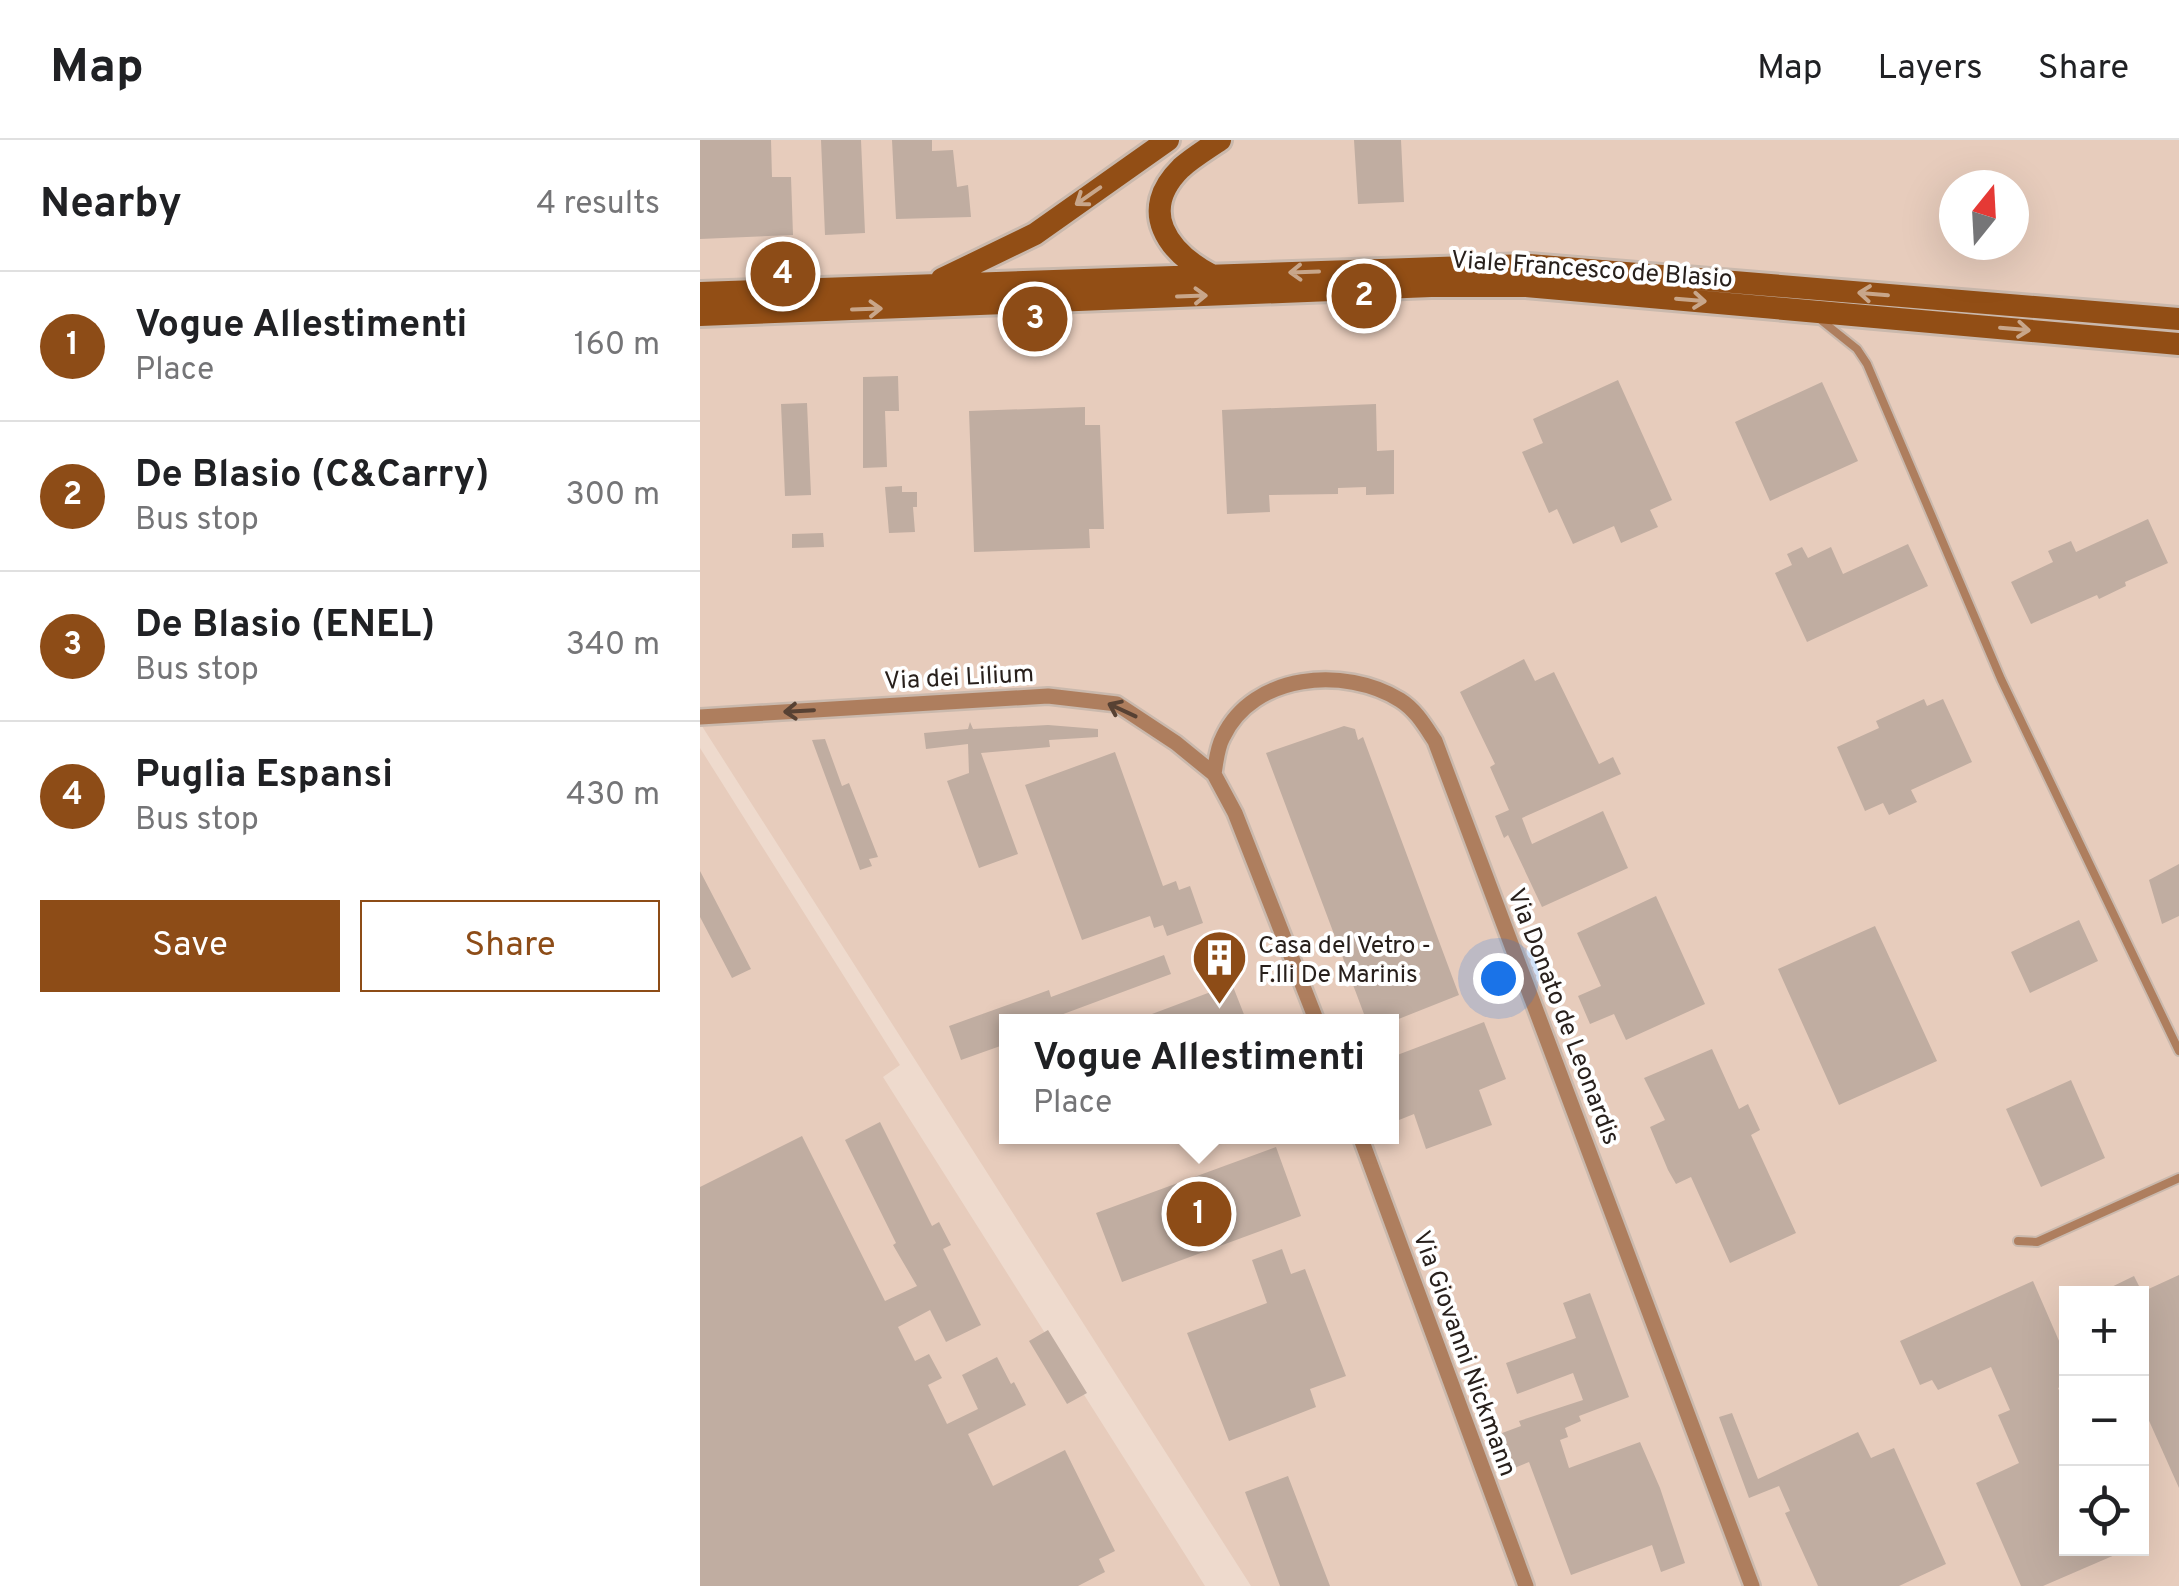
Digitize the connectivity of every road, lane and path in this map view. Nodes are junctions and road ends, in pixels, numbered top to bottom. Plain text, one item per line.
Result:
1 (1168, 140) edge
2 (1220, 140) edge
3 (1211, 275) junction
4 (932, 284) junction
5 (700, 293) edge
6 (1806, 310) junction
7 (700, 315) edge
8 (2179, 319) edge
9 (2179, 344) edge
10 (700, 716) edge
11 (1208, 769) junction
12 (1314, 1014) edge
13 (2179, 1051) edge
14 (1363, 1144) edge
15 (2179, 1178) edge
16 (2018, 1241) dead end
17 (1526, 1586) edge
18 (1752, 1586) edge

1 -> 4 street
2 - 3 street
3 - 4 street, Viale Francesco de Blasio
8 -> 3 street, Viale Francesco de Blasio
4 - 5 street, Viale Francesco de Blasio
7 -> 6 street, Viale Francesco de Blasio
6 -> 9 street, Viale Francesco de Blasio
6 - 13 lane
11 -> 10 street, Via dei Lilium
11 - 12 street
11 - 18 street, Via Donato de Leonardis
14 - 17 street, Via Giovanni Nickmann
15 - 16 lane

